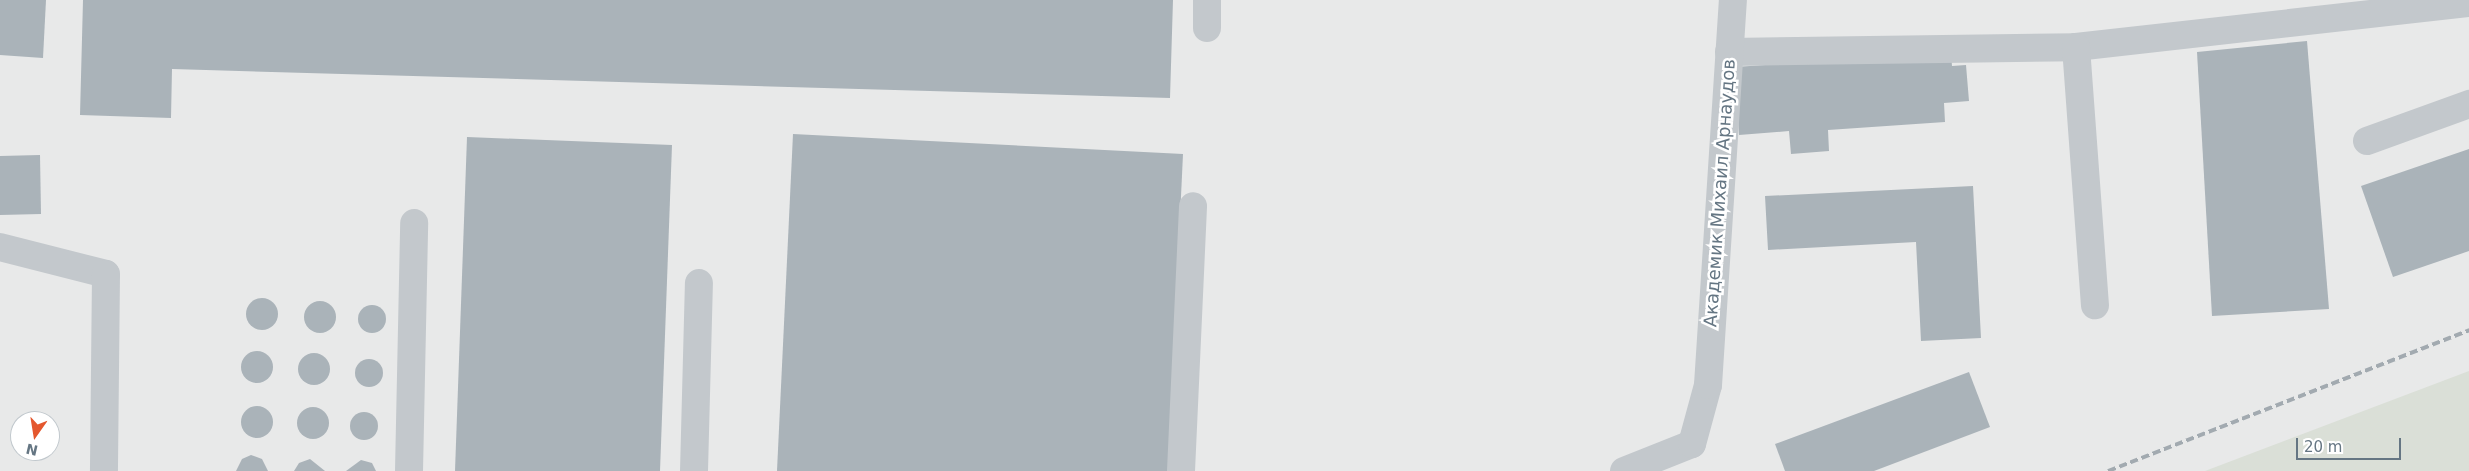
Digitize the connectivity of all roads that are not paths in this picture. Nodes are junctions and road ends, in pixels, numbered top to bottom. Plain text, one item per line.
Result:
1 (1208, 0) edge
2 (1733, 0) edge
3 (2469, 4) edge
4 (1207, 28) dead end
5 (2076, 47) junction
6 (1729, 52) junction
7 (2469, 104) edge
8 (2367, 141) dead end
9 (1193, 206) dead end
10 (414, 222) dead end
11 (0, 247) edge
12 (699, 283) dead end
13 (2095, 305) dead end
14 (104, 471) edge
15 (409, 471) edge
16 (694, 471) edge
17 (1181, 471) edge
18 (1624, 471) edge

1 - 4 street
2 - 6 street, Академик Михаил Арнаудов
3 - 5 street
5 - 6 street
5 - 13 street
6 - 18 street, Академик Михаил Арнаудов
7 - 8 street
9 - 17 street
10 - 15 street
11 - 14 street
12 - 16 street

